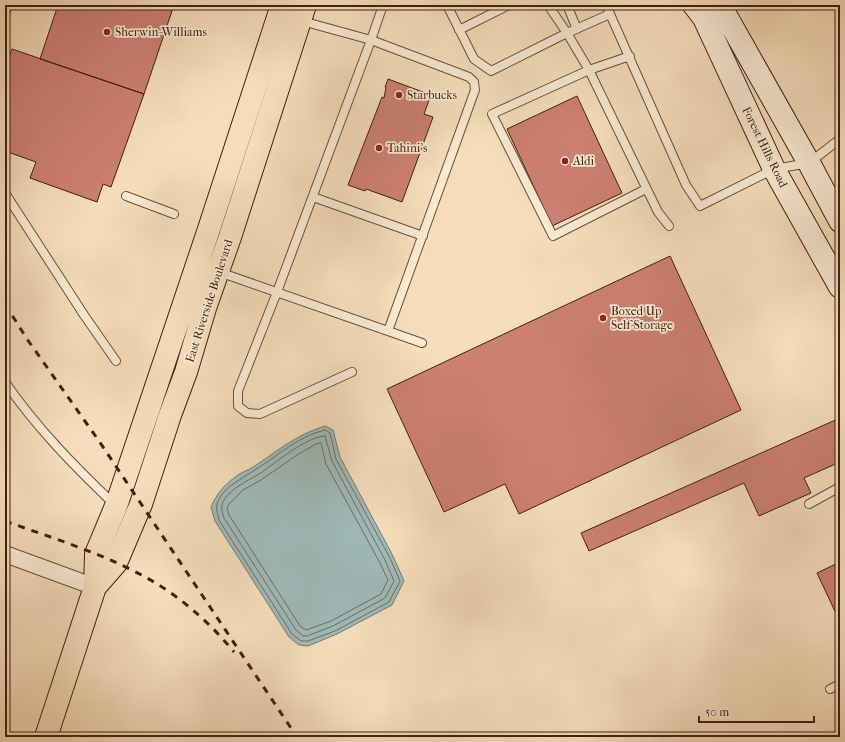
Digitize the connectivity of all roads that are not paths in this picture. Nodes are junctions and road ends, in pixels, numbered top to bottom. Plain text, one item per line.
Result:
1 (8, 5) edge
2 (282, 5) edge
3 (383, 5) edge
4 (447, 5) edge
5 (509, 5) edge
6 (548, 5) edge
7 (567, 5) edge
8 (606, 5) edge
9 (694, 5) edge
10 (720, 5) edge
11 (303, 13) edge
12 (5, 14) edge
13 (610, 14) junction
14 (577, 29) junction
15 (459, 30) junction
16 (567, 33) junction
17 (371, 40) junction
18 (630, 56) junction
19 (589, 70) junction
20 (840, 139) edge
21 (809, 163) junction
22 (774, 169) junction
23 (646, 189) junction
24 (5, 193) edge
25 (126, 196) dead end
26 (313, 197) junction
27 (174, 214) dead end
28 (840, 221) edge
29 (669, 226) dead end
30 (423, 236) junction
31 (218, 272) junction
32 (840, 287) edge
33 (277, 292) junction
34 (388, 331) junction
35 (422, 343) dead end
36 (116, 361) dead end
37 (352, 372) dead end
38 (5, 382) edge
39 (840, 487) edge
40 (809, 504) dead end
41 (116, 506) junction
42 (5, 554) edge
43 (95, 587) junction
44 (840, 684) edge
45 (830, 689) dead end
46 (46, 737) edge

1 - 12 lane
2 - 41 main road, East Riverside Boulevard
3 - 17 lane
4 - 15 lane
5 - 15 lane
6 - 16 lane
7 - 14 lane
8 - 13 lane
9 - 22 street, Forest Hills Road
10 - 21 street
11 - 17 lane
11 - 31 main road, East Riverside Boulevard
13 - 14 lane
13 - 18 lane
14 - 16 lane
15 - 16 lane
16 - 19 lane
17 - 26 lane
17 - 30 lane
18 - 19 lane
18 - 22 lane
19 - 23 lane
19 - 23 lane
20 - 21 lane
21 - 22 lane
21 - 28 street
22 - 32 street, Forest Hills Road
23 - 29 lane
24 - 36 lane
25 - 27 lane
26 - 30 lane
26 - 33 lane
30 - 34 lane
31 - 33 lane
31 - 43 main road, East Riverside Boulevard
33 - 34 lane
33 - 37 lane
34 - 35 lane
38 - 41 lane
39 - 40 lane
41 - 43 main road, East Riverside Boulevard
42 - 43 street
43 - 46 main road, East Riverside Boulevard
44 - 45 lane

